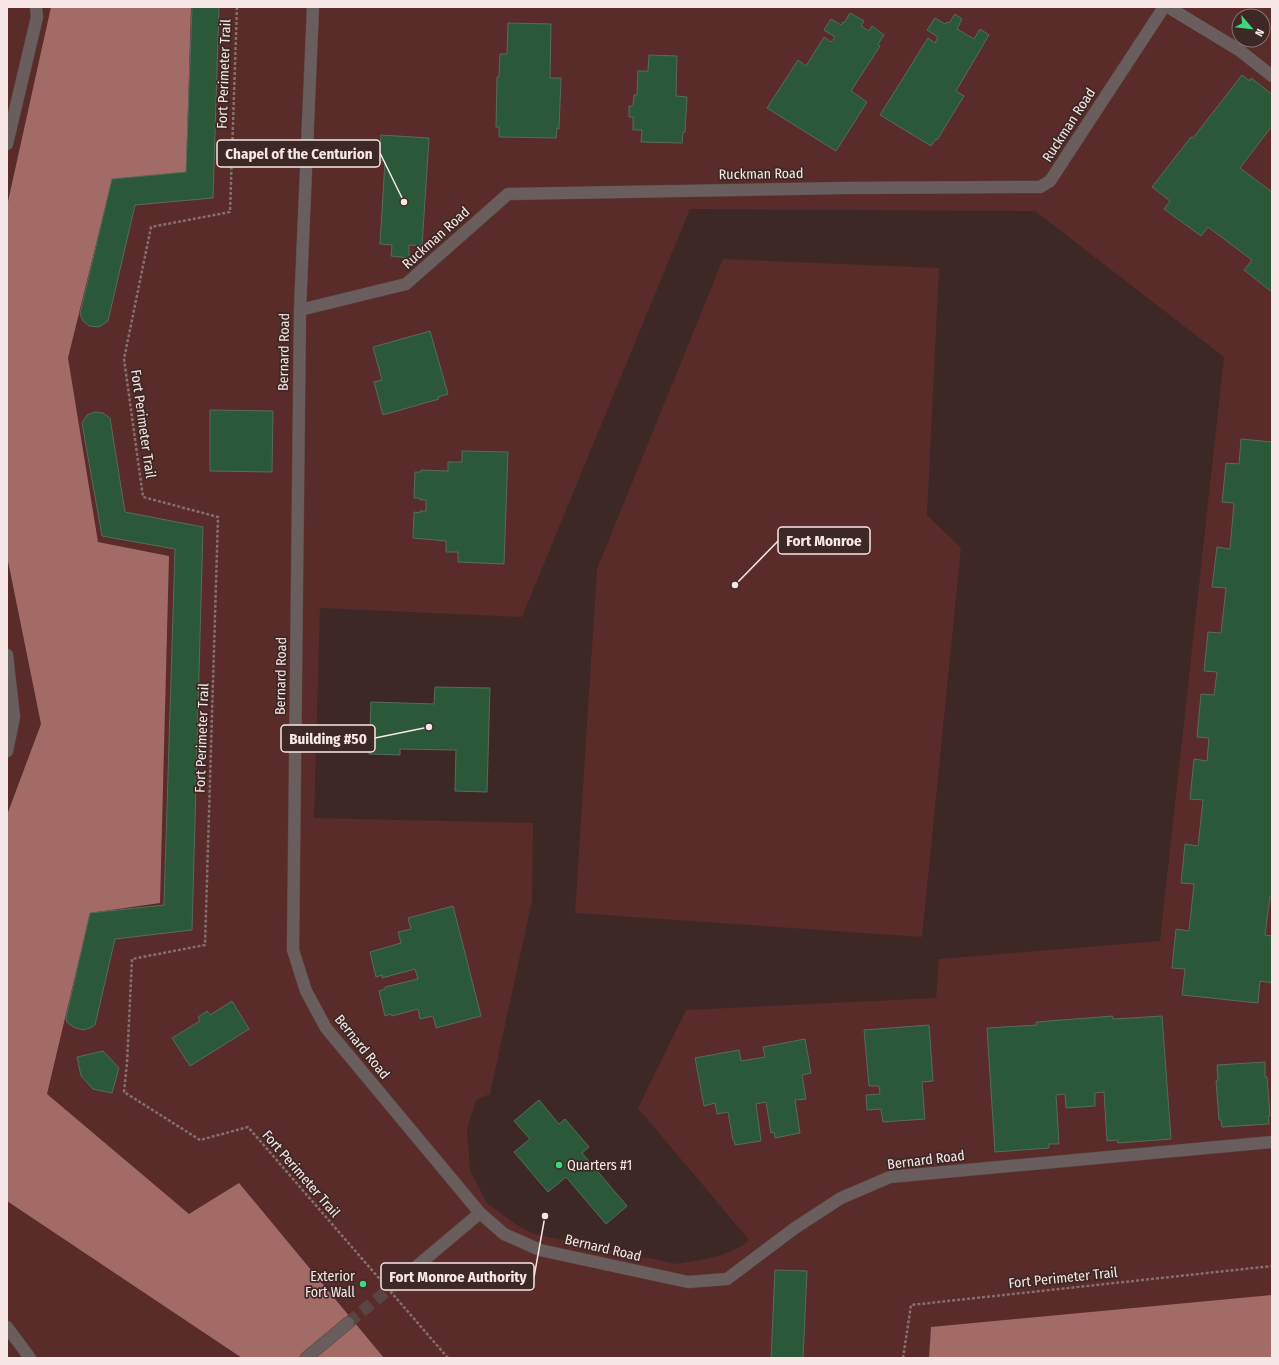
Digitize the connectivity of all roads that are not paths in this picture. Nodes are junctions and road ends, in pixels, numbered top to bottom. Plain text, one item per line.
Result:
1 (36, 7) edge
2 (313, 7) edge
3 (1164, 7) edge
4 (1168, 7) edge
5 (1272, 76) edge
6 (7, 144) edge
7 (300, 310) junction
8 (7, 655) edge
9 (7, 751) edge
10 (1272, 1142) edge
11 (480, 1213) junction
12 (417, 1266) tunnel mouth
13 (348, 1323) tunnel mouth
14 (7, 1327) edge
15 (30, 1358) edge
16 (306, 1358) edge

1 - 6 street
2 - 7 street, Bernard Road
3 - 7 street, Ruckman Road
4 - 5 street
7 - 11 street, Bernard Road
8 - 9 street
10 - 11 street, Bernard Road
11 - 12 street
13 - 16 street
14 - 15 street

